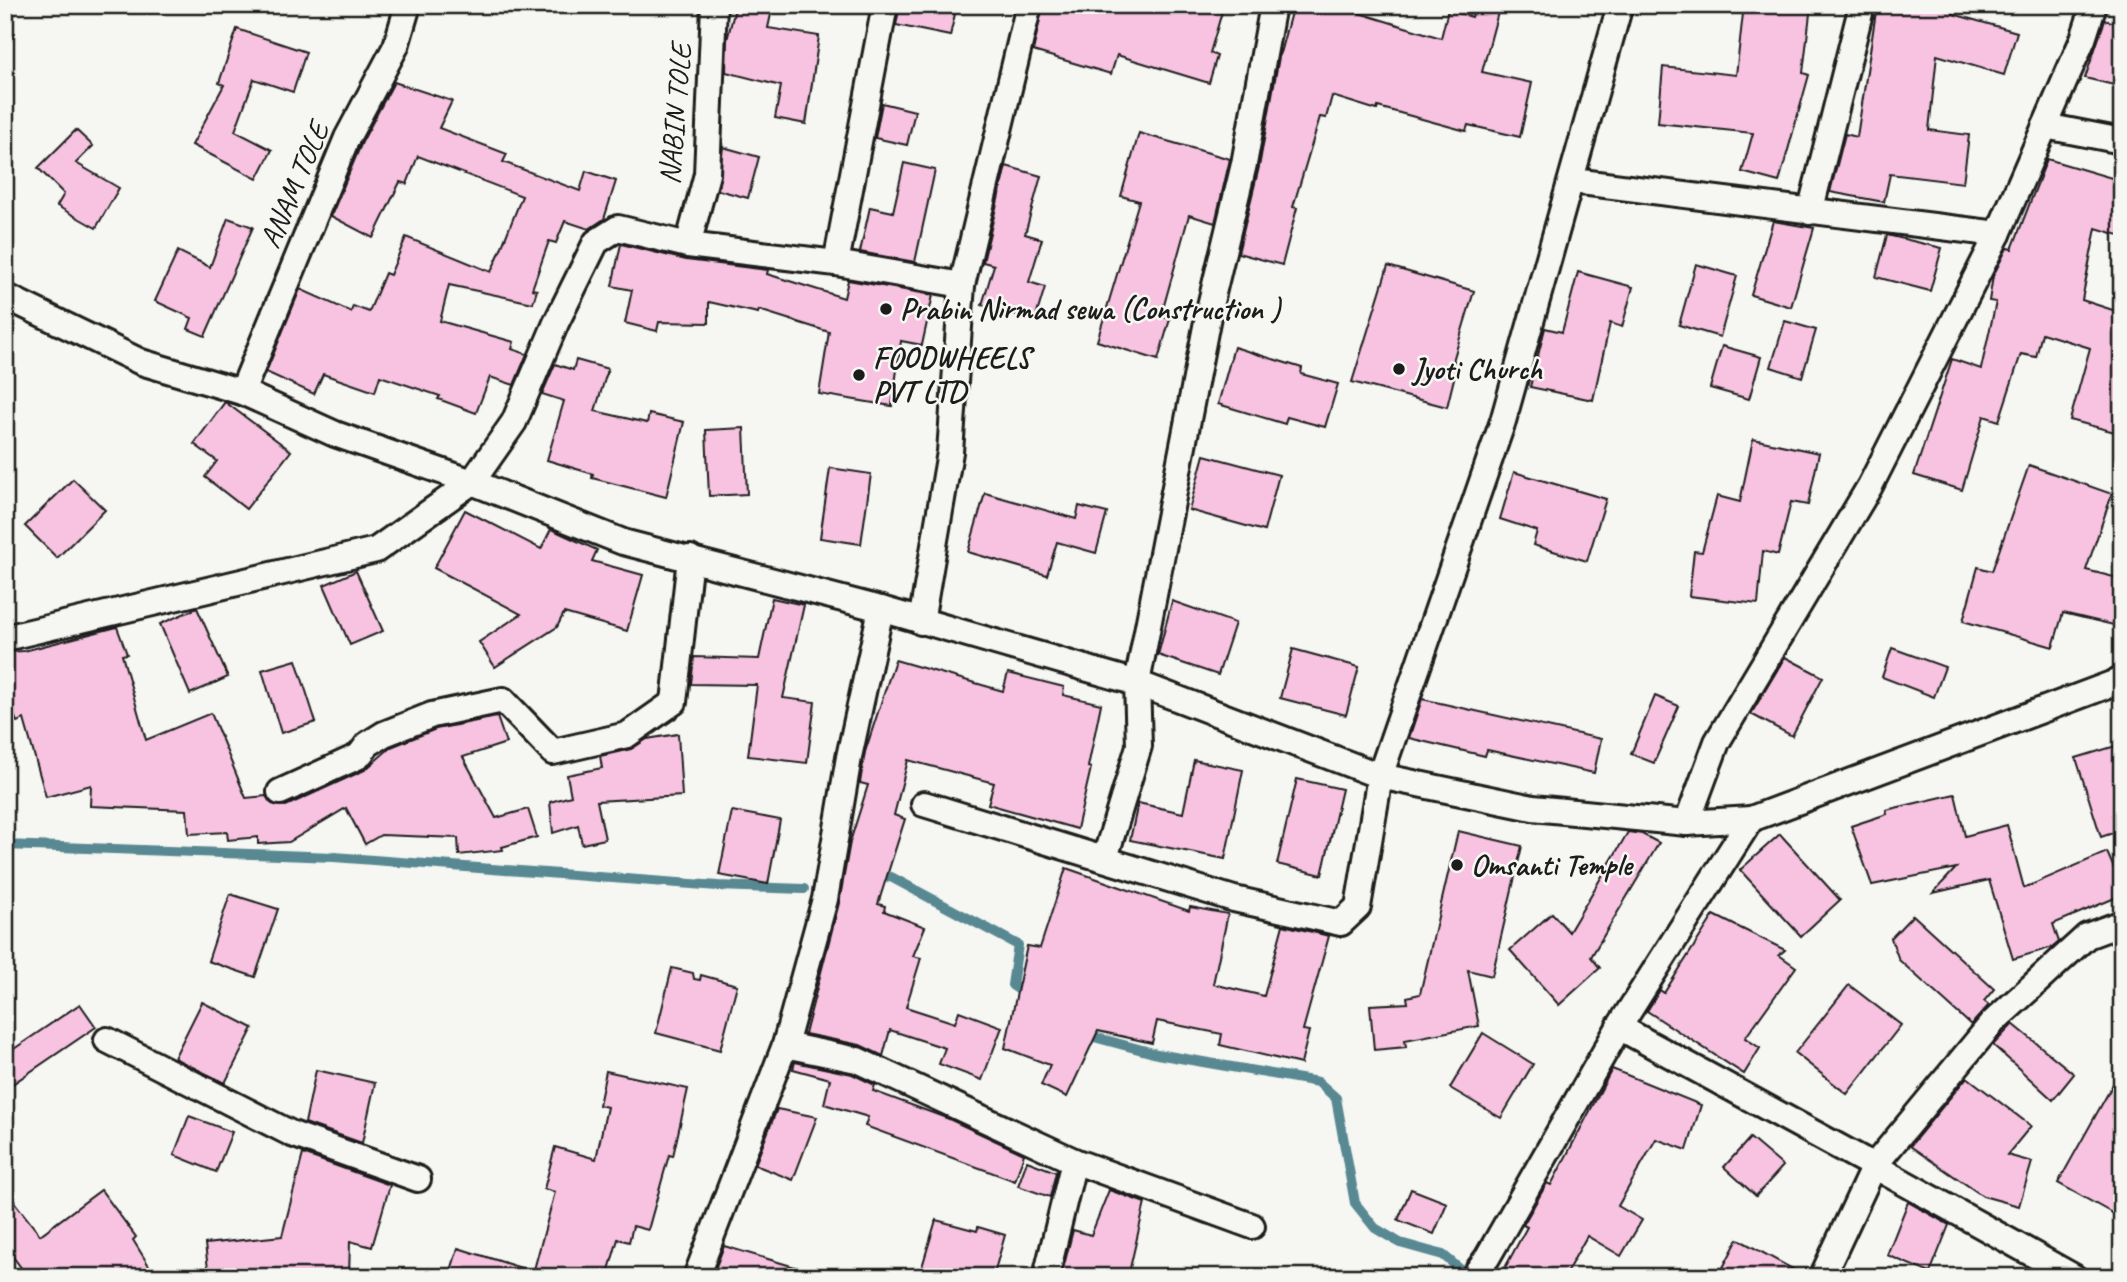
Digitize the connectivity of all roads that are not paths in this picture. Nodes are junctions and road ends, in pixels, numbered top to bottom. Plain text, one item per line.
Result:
1 (408, 5) edge
2 (715, 5) edge
3 (885, 5) edge
4 (1028, 5) edge
5 (1273, 5) edge
6 (1620, 5) edge
7 (1862, 5) edge
8 (2094, 5) edge
9 (2045, 126) junction
10 (2122, 141) edge
11 (1573, 181) junction
12 (1810, 212) junction
13 (1998, 234) junction
14 (688, 245) junction
15 (836, 263) junction
16 (962, 285) junction
17 (5, 296) edge
18 (242, 392) junction
19 (472, 482) junction
20 (691, 558) junction
21 (881, 609) junction
22 (921, 622) junction
23 (5, 638) edge
24 (1137, 683) junction
25 (2119, 684) edge
26 (1380, 776) junction
27 (280, 792) dead end
28 (924, 804) dead end
29 (1751, 819) junction
30 (1688, 822) junction
31 (1105, 858) junction
32 (2122, 923) edge
33 (1619, 1027) junction
34 (107, 1040) dead end
35 (785, 1045) junction
36 (1074, 1161) junction
37 (1874, 1166) junction
38 (418, 1179) dead end
39 (1252, 1226) dead end
40 (1480, 1267) edge
41 (2059, 1274) edge
42 (696, 1277) edge
43 (1046, 1277) edge
44 (1822, 1277) edge

1 - 18 street, ANAM TOLE
2 - 14 street, NABIN TOLE
3 - 15 street
4 - 16 street
5 - 24 street
6 - 11 street
7 - 12 street
8 - 9 street
9 - 10 street
9 - 13 street
11 - 12 street
11 - 26 street
12 - 13 street
13 - 30 street
14 - 15 street
14 - 19 street
15 - 16 street
16 - 22 street
17 - 18 street
18 - 19 street
19 - 20 street
19 - 23 street
20 - 21 street
20 - 27 street
21 - 22 street
21 - 35 street
22 - 24 street
24 - 26 street
24 - 31 street
25 - 29 street
26 - 30 street
26 - 31 street
28 - 31 street
29 - 30 street
29 - 33 street
32 - 37 street
33 - 37 street
33 - 40 street
34 - 38 street
35 - 36 street
35 - 42 street
36 - 39 street
36 - 43 street
37 - 41 street
37 - 44 street

